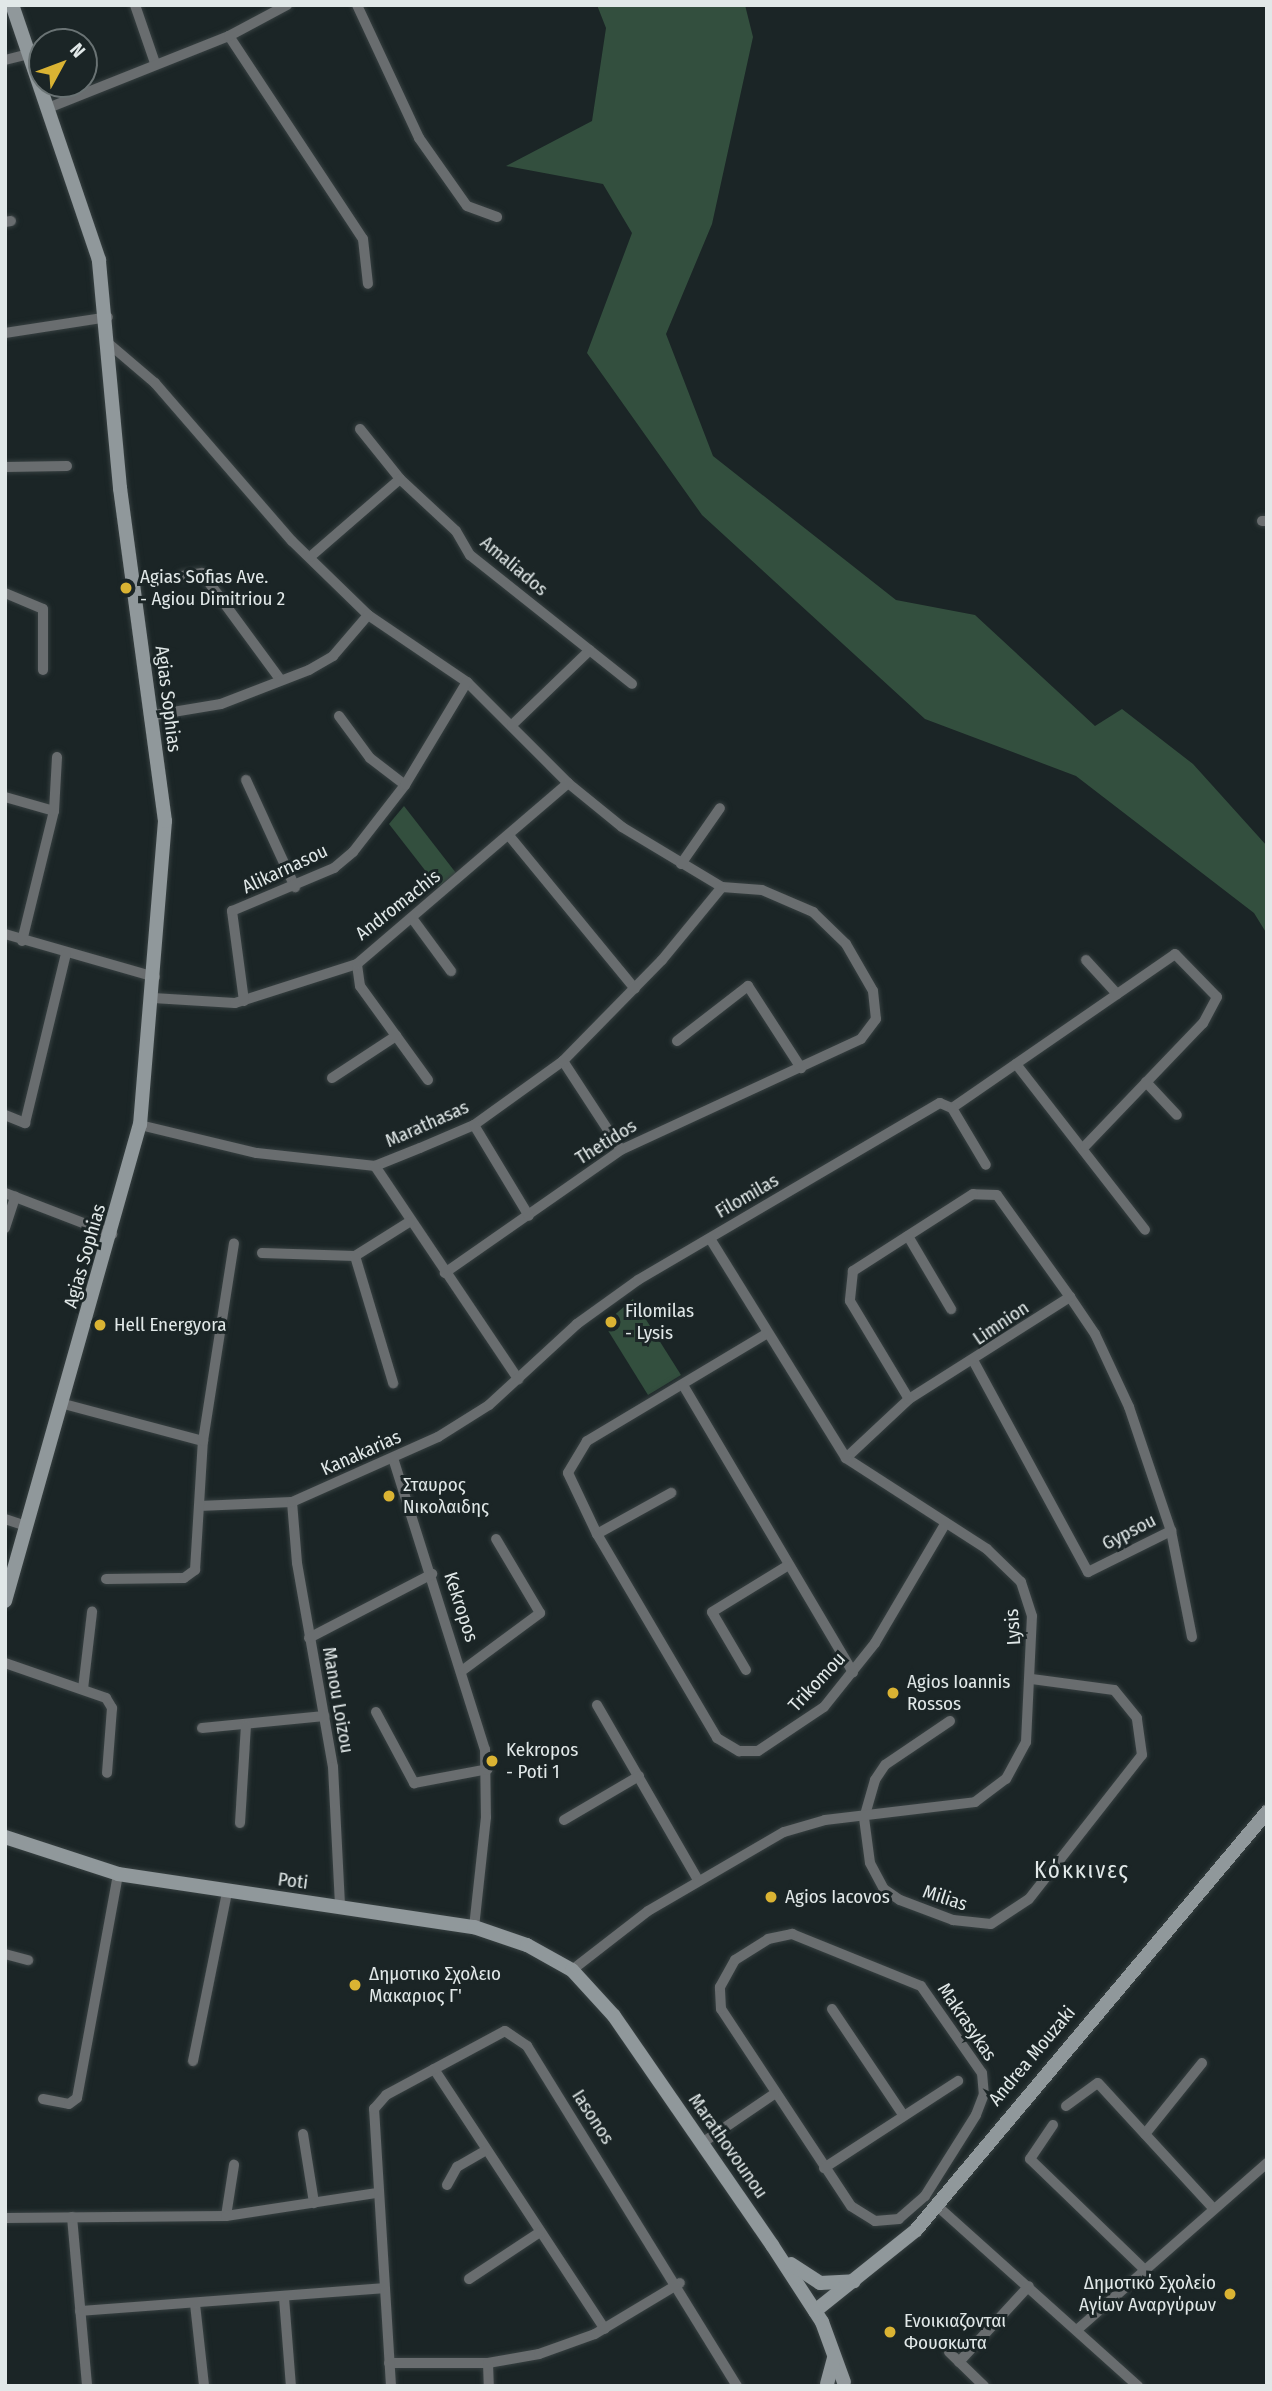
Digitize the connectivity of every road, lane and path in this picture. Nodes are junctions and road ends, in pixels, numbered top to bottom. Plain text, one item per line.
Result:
1 (12, 5) edge
2 (135, 5) edge
3 (357, 5) edge
4 (281, 7) edge
5 (229, 36) junction
6 (28, 51) edge
7 (28, 54) edge
8 (5, 60) edge
9 (155, 63) junction
10 (44, 98) edge
11 (48, 108) junction
12 (497, 217) dead end
13 (368, 284) dead end
14 (108, 317) junction
15 (5, 333) edge
16 (108, 343) junction
17 (360, 429) dead end
18 (67, 466) dead end
19 (5, 467) edge
20 (400, 479) junction
21 (310, 557) junction
22 (183, 576) dead end
23 (5, 593) edge
24 (368, 615) junction
25 (590, 650) junction
26 (43, 670) dead end
27 (279, 678) junction
28 (467, 682) junction
29 (632, 684) dead end
30 (149, 716) junction
31 (339, 716) dead end
32 (512, 725) junction
33 (57, 757) dead end
34 (246, 780) dead end
35 (568, 783) junction
36 (405, 785) junction
37 (5, 797) edge
38 (720, 808) dead end
39 (54, 811) junction
40 (511, 838) junction
41 (681, 864) junction
42 (295, 887) junction
43 (722, 887) junction
44 (412, 918) junction
45 (5, 934) edge
46 (22, 942) junction
47 (66, 954) junction
48 (1086, 960) dead end
49 (357, 964) junction
50 (451, 971) dead end
51 (155, 977) junction
52 (635, 989) junction
53 (1117, 994) junction
54 (153, 998) junction
55 (244, 1001) junction
56 (396, 1036) junction
57 (677, 1041) dead end
58 (563, 1061) junction
59 (1016, 1064) junction
60 (801, 1068) junction
61 (332, 1078) dead end
62 (428, 1080) dead end
63 (1146, 1082) junction
64 (952, 1108) junction
65 (5, 1115) edge
66 (1177, 1115) dead end
67 (140, 1125) junction
68 (474, 1125) junction
69 (1084, 1146) junction
70 (621, 1150) junction
71 (986, 1165) dead end
72 (375, 1166) junction
73 (10, 1195) edge
74 (529, 1216) junction
75 (409, 1222) junction
76 (5, 1228) edge
77 (1145, 1230) dead end
78 (112, 1234) junction
79 (908, 1236) junction
80 (710, 1239) junction
81 (234, 1243) dead end
82 (262, 1253) dead end
83 (355, 1256) junction
84 (445, 1273) junction
85 (1070, 1297) junction
86 (951, 1309) dead end
87 (766, 1334) junction
88 (974, 1362) junction
89 (518, 1379) junction
90 (393, 1383) dead end
91 (683, 1385) junction
92 (909, 1398) junction
93 (64, 1404) junction
94 (204, 1441) junction
95 (393, 1458) junction
96 (846, 1458) junction
97 (671, 1493) dead end
98 (292, 1502) junction
99 (199, 1506) junction
100 (5, 1519) edge
101 (945, 1524) junction
102 (27, 1526) junction
103 (1171, 1531) junction
104 (597, 1534) junction
105 (496, 1539) dead end
106 (788, 1566) junction
107 (432, 1574) junction
108 (106, 1579) dead end
109 (5, 1601) edge
110 (92, 1612) dead end
111 (1192, 1637) dead end
112 (309, 1638) junction
113 (5, 1663) edge
114 (463, 1670) junction
115 (747, 1670) dead end
116 (853, 1672) junction
117 (1032, 1679) junction
118 (83, 1689) junction
119 (597, 1706) dead end
120 (376, 1712) dead end
121 (324, 1716) junction
122 (950, 1721) dead end
123 (246, 1725) junction
124 (202, 1728) dead end
125 (488, 1769) junction
126 (107, 1773) dead end
127 (639, 1776) junction
128 (1267, 1812) edge
129 (864, 1818) junction
130 (564, 1820) dead end
131 (240, 1823) dead end
132 (5, 1837) edge
133 (118, 1874) junction
134 (698, 1881) junction
135 (227, 1892) junction
136 (340, 1906) junction
137 (474, 1927) junction
138 (5, 1954) edge
139 (28, 1960) dead end
140 (572, 1970) junction
141 (832, 2009) dead end
142 (193, 2060) dead end
143 (1202, 2063) dead end
144 (434, 2069) junction
145 (958, 2081) dead end
146 (774, 2094) junction
147 (43, 2099) dead end
148 (1066, 2106) dead end
149 (902, 2113) junction
150 (1053, 2125) dead end
151 (303, 2134) dead end
152 (1145, 2134) junction
153 (702, 2143) junction
154 (487, 2150) junction
155 (1267, 2163) edge
156 (234, 2165) dead end
157 (824, 2168) junction
158 (447, 2185) dead end
159 (377, 2193) junction
160 (314, 2203) junction
161 (935, 2204) junction
162 (1214, 2209) junction
163 (226, 2216) junction
164 (72, 2217) junction
165 (5, 2218) edge
166 (540, 2232) junction
167 (772, 2245) junction
168 (1144, 2269) junction
169 (469, 2279) dead end
170 (859, 2280) junction
171 (680, 2283) junction
172 (1030, 2286) junction
173 (384, 2288) junction
174 (284, 2298) junction
175 (195, 2304) junction
176 (80, 2311) junction
177 (815, 2311) junction
178 (605, 2329) junction
179 (1078, 2329) junction
180 (949, 2352) dead end
181 (835, 2356) junction
182 (959, 2362) junction
183 (389, 2363) junction
184 (488, 2363) junction
185 (847, 2384) edge
186 (827, 2385) edge
187 (87, 2386) edge
188 (204, 2386) edge
189 (291, 2386) edge
190 (391, 2386) edge
191 (489, 2386) edge
192 (737, 2386) edge
193 (984, 2386) edge
194 (1138, 2386) edge

1 - 6 street, Agias Sophias
2 - 9 street
3 - 12 street
4 - 5 street
5 - 9 street
5 - 13 street
7 - 8 street
9 - 11 street
10 - 11 street, Agias Sophias
11 - 14 street, Agias Sophias
14 - 15 street
14 - 16 street, Agias Sophias
16 - 21 street
16 - 30 street, Agias Sophias
17 - 20 street, Amaliados
18 - 19 street
20 - 21 street
20 - 25 street, Amaliados
21 - 24 street
22 - 27 street
23 - 26 street
24 - 27 street
24 - 28 street
25 - 29 street, Amaliados
25 - 32 street
27 - 30 street
28 - 32 street
28 - 36 street, Alikarnasou
30 - 51 street, Agias Sophias
31 - 36 street
32 - 35 street
33 - 39 street
34 - 42 street
35 - 40 street, Andromachis
35 - 41 street
36 - 42 street, Alikarnasou
37 - 39 street
38 - 41 street
39 - 46 street
40 - 44 street, Andromachis
40 - 52 street
41 - 43 street
42 - 55 street, Alikarnasou
43 - 52 street, Marathasas
43 - 60 street, Thetidos
44 - 49 street, Andromachis
44 - 50 street
45 - 46 street
46 - 47 street
47 - 51 street
47 - 65 street
48 - 53 street
49 - 55 street
49 - 56 street, Andromachis
51 - 54 street, Agias Sophias
52 - 58 street, Marathasas
53 - 59 street
53 - 63 street
54 - 55 street
54 - 67 street, Agias Sophias
56 - 61 street
56 - 62 street, Andromachis
57 - 60 street
58 - 68 street, Marathasas
58 - 70 street
59 - 64 street
59 - 69 street
60 - 70 street, Thetidos
63 - 66 street
63 - 69 street
64 - 71 street
64 - 80 street, Filomilas
67 - 72 street, Marathasas
67 - 78 street, Agias Sophias
68 - 72 street, Marathasas
68 - 74 street
69 - 77 street
70 - 74 street, Thetidos
72 - 75 street
73 - 76 street
73 - 78 street
74 - 84 street, Thetidos
75 - 83 street
75 - 84 street
78 - 93 street, Agias Sophias
79 - 85 street
79 - 86 street
79 - 92 street
80 - 87 street, Lysis
80 - 89 street, Filomilas
81 - 94 street
82 - 83 street
83 - 90 street
84 - 89 street
85 - 88 street, Limnion
85 - 103 street, Gypsou
87 - 91 street, Trikomou
87 - 96 street, Lysis
88 - 92 street, Limnion
88 - 103 street, Gypsou
89 - 95 street, Kanakarias
91 - 104 street, Trikomou
91 - 106 street
92 - 96 street, Limnion
93 - 94 street
93 - 102 street, Agias Sophias
94 - 99 street
95 - 98 street, Kanakarias
95 - 107 street, Kekropos
96 - 101 street, Lysis
97 - 104 street
98 - 99 street, Kanakarias
98 - 112 street, Manou Loizou
99 - 108 street
100 - 102 street
101 - 116 street, Trikomou
101 - 117 street, Lysis
102 - 109 street, Agias Sophias
103 - 111 street
104 - 116 street, Trikomou
105 - 114 street
106 - 115 street
106 - 116 street
107 - 112 street
107 - 114 street, Kekropos
110 - 118 street
112 - 121 street, Manou Loizou
113 - 118 street
114 - 125 street, Kekropos
117 - 129 street, Lysis
117 - 129 street, Milias
118 - 126 street
119 - 127 street
120 - 125 street
121 - 123 street
121 - 136 street, Manou Loizou
122 - 129 street
123 - 124 street
123 - 131 street
125 - 137 street, Kekropos
127 - 130 street
127 - 134 street
128 - 161 street, Andrea Mouzaki
129 - 134 street, Lysis
132 - 133 street, Poti
133 - 135 street, Poti
133 - 147 street
134 - 140 street, Lysis
135 - 136 street, Poti
135 - 142 street
136 - 137 street, Poti
137 - 140 street, Poti
138 - 139 street
140 - 153 street, Marathovounou
141 - 149 street
143 - 152 street
144 - 154 street
144 - 159 street, Iasonos
144 - 171 street, Iasonos
145 - 149 street
146 - 153 street
146 - 157 street, Makrasykas
146 - 157 street, Makrasykas
148 - 152 street
149 - 157 street
150 - 168 street
151 - 160 street
152 - 162 street
153 - 167 street, Marathovounou
154 - 158 street
154 - 166 street
155 - 162 street
156 - 163 street
159 - 160 street
159 - 173 street, Iasonos
160 - 163 street
161 - 170 street, Andrea Mouzaki
161 - 172 street
162 - 168 street
163 - 164 street
164 - 165 street
164 - 176 street
166 - 169 street
166 - 178 street
167 - 170 street
167 - 177 street, Marathovounou
168 - 179 street
170 - 177 street, Andrea Mouzaki
171 - 178 street
171 - 192 street, Iasonos
172 - 179 street
172 - 182 street
173 - 174 street
173 - 183 street, Iasonos
174 - 175 street
174 - 189 street
175 - 176 street
175 - 188 street
176 - 187 street
177 - 181 street, Marathovounou
178 - 184 street
179 - 194 street
180 - 182 street
181 - 185 street, Marathovounou
181 - 186 street
182 - 193 street
183 - 184 street
183 - 190 street, Iasonos
184 - 191 street
185 - 186 street

